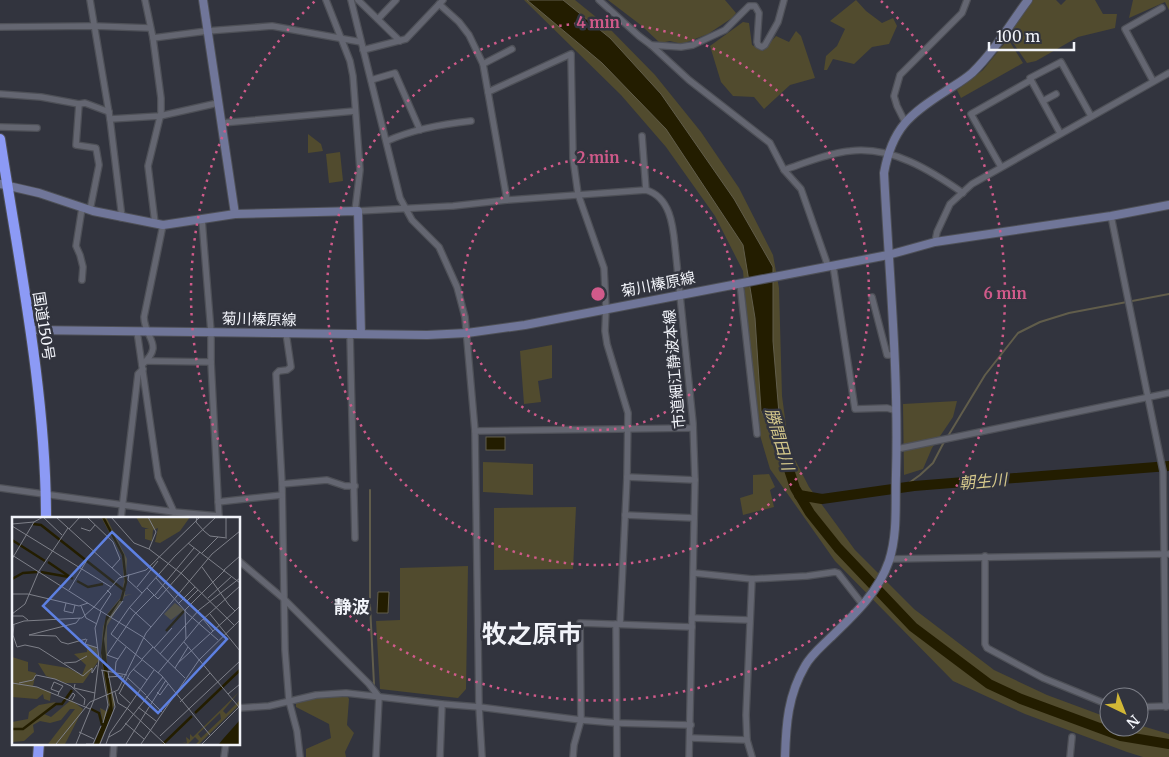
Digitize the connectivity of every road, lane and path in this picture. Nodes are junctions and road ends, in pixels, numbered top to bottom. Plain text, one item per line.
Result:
1 (90, 0) edge
2 (145, 0) edge
3 (203, 0) edge
4 (326, 0) edge
5 (352, 0) edge
6 (358, 0) edge
7 (396, 0) edge
8 (599, 0) edge
9 (784, 0) edge
10 (967, 0) edge
11 (1028, 0) edge
12 (441, 2) edge
13 (1162, 8) dead end
14 (378, 20) junction
15 (94, 26) junction
16 (0, 27) edge
17 (150, 28) junction
18 (207, 31) junction
19 (153, 38) junction
20 (340, 38) junction
21 (400, 41) junction
22 (361, 42) junction
23 (651, 44) junction
24 (512, 48) dead end
25 (363, 50) junction
26 (483, 64) junction
27 (1169, 72) edge
28 (371, 80) junction
29 (1032, 80) junction
30 (1153, 81) junction
31 (488, 92) junction
32 (0, 94) edge
33 (1056, 94) dead end
34 (1043, 101) junction
35 (218, 103) junction
36 (78, 104) junction
37 (355, 111) junction
38 (109, 112) junction
39 (160, 116) junction
40 (1091, 116) junction
41 (110, 119) junction
42 (471, 121) dead end
43 (905, 122) junction
44 (222, 123) junction
45 (0, 127) edge
46 (37, 128) dead end
47 (420, 130) junction
48 (1060, 133) junction
49 (642, 136) dead end
50 (0, 139) edge
51 (387, 141) junction
52 (887, 153) junction
53 (1001, 167) junction
54 (784, 170) junction
55 (4, 185) edge
56 (646, 190) junction
57 (963, 193) junction
58 (578, 194) junction
59 (507, 200) junction
60 (1169, 206) edge
61 (86, 209) junction
62 (405, 209) junction
63 (356, 211) junction
64 (235, 214) junction
65 (1111, 216) junction
66 (122, 218) junction
67 (202, 220) junction
68 (159, 224) junction
69 (935, 242) junction
70 (888, 255) junction
71 (831, 266) junction
72 (82, 280) dead end
73 (740, 283) junction
74 (680, 294) junction
75 (872, 297) dead end
76 (606, 308) junction
77 (30, 330) junction
78 (136, 331) junction
79 (147, 331) junction
80 (211, 332) junction
81 (286, 333) junction
82 (467, 333) junction
83 (350, 334) junction
84 (361, 334) junction
85 (895, 355) junction
86 (211, 362) junction
87 (144, 365) junction
88 (1169, 393) edge
89 (1148, 397) junction
90 (897, 411) junction
91 (629, 428) junction
92 (692, 428) junction
93 (475, 430) junction
94 (757, 434) dead end
95 (897, 449) junction
96 (627, 478) junction
97 (695, 480) junction
98 (282, 484) junction
99 (355, 486) junction
100 (0, 488) edge
101 (46, 494) junction
102 (282, 495) junction
103 (218, 502) junction
104 (122, 504) junction
105 (174, 512) junction
106 (625, 515) junction
107 (46, 517) edge
108 (121, 517) edge
109 (219, 517) edge
110 (694, 518) junction
111 (355, 538) dead end
112 (1167, 554) edge
113 (985, 556) junction
114 (240, 561) edge
115 (889, 561) junction
116 (694, 573) junction
117 (752, 579) junction
118 (284, 599) junction
119 (865, 603) junction
120 (692, 618) junction
121 (749, 620) junction
122 (618, 624) junction
123 (692, 628) junction
124 (379, 697) junction
125 (289, 701) junction
126 (1099, 702) edge
127 (442, 704) junction
128 (1168, 706) edge
129 (479, 707) junction
130 (1149, 707) edge
131 (240, 708) edge
132 (581, 720) junction
133 (616, 723) junction
134 (691, 725) junction
135 (1072, 737) dead end
136 (691, 738) junction
137 (747, 740) junction
138 (39, 744) edge
139 (114, 744) edge
140 (226, 744) edge
141 (38, 757) edge
142 (113, 757) edge
143 (224, 757) edge
144 (300, 757) edge
145 (376, 757) edge
146 (440, 757) edge
147 (482, 757) edge
148 (573, 757) edge
149 (617, 757) edge
150 (690, 757) edge
151 (752, 757) edge
152 (785, 757) edge
153 (1070, 757) edge

1 - 15 street
2 - 17 street
3 - 18 street
4 - 20 street
5 - 22 street
6 - 14 street
7 - 14 street
8 - 23 street
9 - 23 street
10 - 43 street
11 - 43 street
12 - 21 street
12 - 26 street
13 - 30 street
14 - 21 street
15 - 16 street
15 - 17 street
15 - 38 street
17 - 19 street
18 - 19 street
18 - 20 street
18 - 35 street
19 - 39 street
20 - 22 street
20 - 37 street
21 - 25 street
22 - 25 street
23 - 54 street
24 - 26 street
25 - 28 street
26 - 31 street
27 - 30 street
28 - 47 street
28 - 51 street
29 - 34 street
29 - 40 street
29 - 53 street
30 - 40 street
31 - 58 street
31 - 59 street
32 - 36 street
33 - 34 street
34 - 48 street
35 - 39 street
35 - 44 street
36 - 38 street
36 - 61 street
37 - 44 street
37 - 63 street
38 - 41 street
39 - 41 street
39 - 68 street
40 - 48 street
41 - 66 street
42 - 47 street
43 - 52 street
44 - 64 street
45 - 46 street
47 - 51 street
48 - 53 street
49 - 56 street
50 - 55 highway, 国道150号
51 - 62 street
52 - 54 street
52 - 57 street
52 - 70 street
53 - 57 street
54 - 71 street
55 - 61 street
55 - 77 highway, 国道150号
56 - 58 street
56 - 74 street, 市道細江静波本線
57 - 69 street
58 - 59 street
58 - 76 street
59 - 62 street
60 - 65 street, 菊川榛原線
61 - 66 street
61 - 72 street
62 - 63 street
62 - 82 street
63 - 64 street
63 - 84 street
64 - 67 street
65 - 69 street, 菊川榛原線
65 - 89 street
66 - 68 street
67 - 68 street
67 - 80 street
68 - 79 street
69 - 70 street, 菊川榛原線
70 - 71 street, 菊川榛原線
70 - 85 street
71 - 73 street, 菊川榛原線
71 - 90 street
73 - 74 street, 菊川榛原線
73 - 94 street
74 - 76 street, 菊川榛原線
74 - 92 street, 市道細江静波本線
75 - 85 street
76 - 82 street, 菊川榛原線
76 - 91 street
77 - 78 street, 菊川榛原線
77 - 101 highway, 国道150号
78 - 79 street, 菊川榛原線
78 - 87 street
79 - 80 street, 菊川榛原線
79 - 87 street
80 - 81 street, 菊川榛原線
80 - 86 street
81 - 83 street, 菊川榛原線
81 - 98 street
82 - 84 street, 菊川榛原線
82 - 93 street
83 - 84 street, 菊川榛原線
83 - 99 street
85 - 90 street
86 - 87 street
86 - 103 street
87 - 104 street
87 - 105 street
88 - 89 street
89 - 95 street
89 - 112 street
90 - 95 street
91 - 92 street
91 - 93 street
91 - 96 street
92 - 97 street, 市道細江静波本線
93 - 129 street
95 - 115 street
96 - 97 street
96 - 106 street
97 - 110 street, 市道細江静波本線
98 - 99 street
98 - 102 street
99 - 111 street
100 - 101 street
101 - 104 street
101 - 107 highway, 国道150号
102 - 103 street
102 - 118 street
103 - 109 street
104 - 105 street
104 - 108 street
105 - 109 street
106 - 110 street
106 - 122 street
110 - 116 street, 市道細江静波本線
112 - 113 street
112 - 128 street
113 - 115 street
113 - 126 street
114 - 118 street
115 - 119 street
116 - 117 street
116 - 120 street, 市道細江静波本線
117 - 119 street
117 - 121 street
118 - 124 street
118 - 125 street
119 - 152 street
120 - 121 street
120 - 123 street, 市道細江静波本線
121 - 137 street
122 - 123 street
122 - 132 street
122 - 133 street
123 - 134 street, 市道細江静波本線
124 - 125 street
124 - 127 street
124 - 145 street
125 - 131 street
125 - 144 street
127 - 129 street
127 - 146 street
128 - 130 street
129 - 132 street
129 - 147 street
132 - 133 street
132 - 148 street
133 - 134 street
133 - 149 street
134 - 136 street, 市道細江静波本線
135 - 153 street
136 - 137 street
136 - 150 street, 市道細江静波本線
137 - 151 street
138 - 141 highway
139 - 142 street
140 - 143 street

